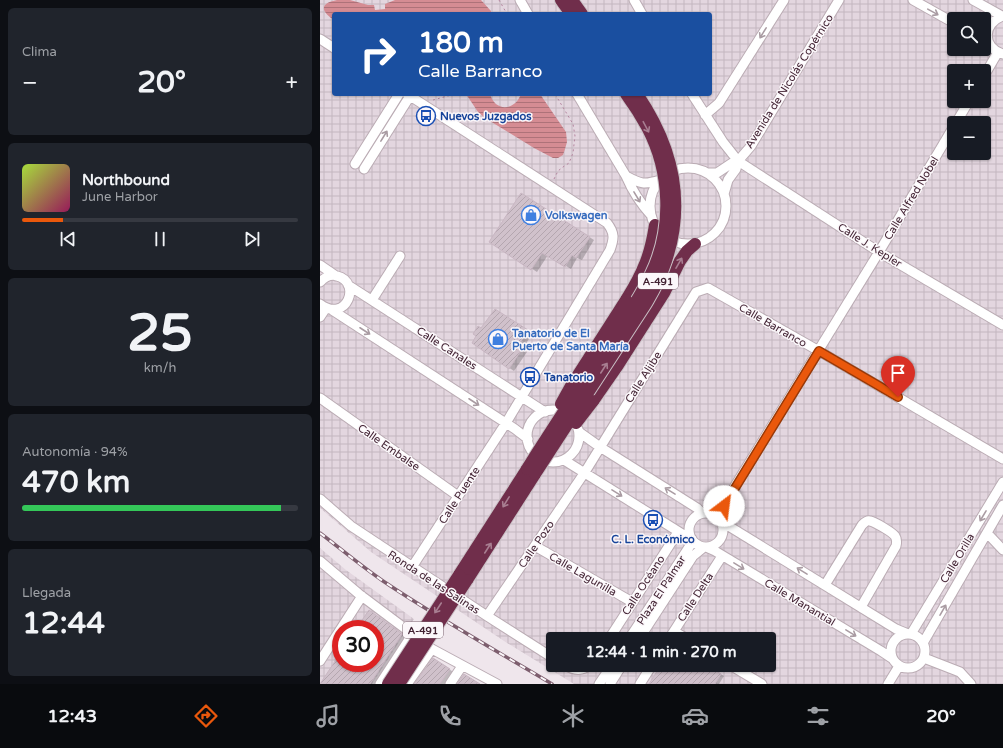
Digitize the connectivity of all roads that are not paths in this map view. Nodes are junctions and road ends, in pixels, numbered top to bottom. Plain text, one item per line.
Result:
1 (520, 0) edge
2 (561, 0) edge
3 (572, 0) edge
4 (634, 0) edge
5 (784, 0) edge
6 (839, 0) edge
7 (913, 0) edge
8 (973, 0) edge
9 (527, 12) edge
10 (570, 12) edge
11 (581, 12) edge
12 (641, 12) edge
13 (1003, 16) edge
14 (947, 19) edge
15 (991, 23) edge
16 (320, 39) edge
17 (332, 47) edge
18 (991, 47) edge
19 (1001, 53) edge
20 (991, 67) edge
21 (398, 96) edge
22 (407, 96) edge
23 (410, 96) edge
24 (578, 96) edge
25 (627, 96) edge
26 (638, 96) edge
27 (693, 96) edge
28 (704, 115) junction
29 (464, 130) junction
30 (458, 138) dead end
31 (947, 138) edge
32 (738, 161) junction
33 (355, 164) dead end
34 (364, 169) dead end
35 (707, 173) junction
36 (626, 176) junction
37 (660, 180) junction
38 (724, 194) junction
39 (653, 220) junction
40 (695, 244) junction
41 (879, 252) junction
42 (400, 256) dead end
43 (320, 265) edge
44 (336, 276) junction
45 (320, 282) edge
46 (348, 285) junction
47 (708, 288) joint
48 (372, 300) junction
49 (326, 307) edge
50 (320, 317) edge
51 (1003, 325) edge
52 (819, 351) junction
53 (522, 397) junction
54 (320, 398) edge
55 (545, 412) junction
56 (506, 423) junction
57 (579, 432) junction
58 (548, 436) junction
59 (528, 439) junction
60 (552, 447) junction
61 (600, 447) junction
62 (1003, 459) edge
63 (564, 460) junction
64 (531, 471) junction
65 (584, 472) junction
66 (1003, 482) edge
67 (458, 496) junction
68 (320, 499) edge
69 (1003, 505) edge
70 (702, 513) junction
71 (720, 519) junction
72 (678, 532) junction
73 (987, 534) junction
74 (693, 540) junction
75 (535, 546) junction
76 (705, 547) junction
77 (1003, 550) edge
78 (722, 556) junction
79 (320, 560) edge
80 (412, 567) junction
81 (463, 578) junction
82 (826, 585) junction
83 (362, 596) junction
84 (632, 602) junction
85 (861, 607) junction
86 (487, 616) junction
87 (613, 632) edge
88 (634, 632) edge
89 (644, 632) edge
90 (673, 632) edge
91 (909, 634) junction
92 (412, 635) junction
93 (923, 643) junction
94 (432, 649) junction
95 (546, 654) edge
96 (321, 656) edge
97 (924, 658) junction
98 (896, 662) junction
99 (462, 666) junction
100 (607, 672) edge
101 (618, 672) edge
102 (648, 672) edge
103 (742, 672) edge
104 (380, 684) edge
105 (388, 684) edge
106 (399, 684) edge
107 (407, 684) edge
108 (450, 684) edge
109 (497, 684) edge
110 (599, 684) edge
111 (610, 684) edge
112 (640, 684) edge
113 (762, 684) edge
114 (888, 684) edge
115 (970, 684) edge

1 - 9 street
2 - 10 highway
3 - 11 highway
4 - 12 street
5 -> 28 street
6 - 32 street, Avenida de Nicolás Copérnico
7 -> 14 street
8 - 13 street
13 - 15 street
16 - 17 street
18 - 19 street
19 - 20 street
21 - 33 street
34 -> 22 street
23 - 29 street
24 - 36 street
25 -> 58 highway, A-491, bridge
60 -> 26 highway, A-491, bridge
27 - 28 street, Calle J. Kepler
28 - 32 street, Calle J. Kepler
29 - 30 street
29 - 53 street, Calle Puente
31 - 41 street, Calle Alfred Nobel
32 - 35 street
32 - 38 street
32 - 41 street, Calle J. Kepler
35 - 37 street
35 - 38 street
36 - 37 street
36 -> 39 street
37 - 39 street
38 - 40 street
39 - 40 street
39 - 58 highway, bridge
60 -> 40 highway, bridge
41 - 51 street, Calle J. Kepler
41 - 52 street, Calle Alfred Nobel
42 - 48 street
43 - 44 street
44 - 45 street
44 - 46 street, Calle Canales
46 - 48 street, Calle Canales
46 - 49 street
47 - 52 street, Calle Barranco
47 - 61 street, Calle Aljibe
48 - 53 street, Calle Canales
49 - 50 street
49 -> 56 street
52 - 62 street, Calle Barranco
52 - 71 street, Calle Alfred Nobel
53 - 55 street, Calle Canales
53 - 56 street, Calle Puente
54 - 67 street, Calle Embalse
55 - 57 street
55 - 59 street
56 - 59 street
56 - 67 street, Calle Puente
57 - 61 street
57 - 63 street
58 - 64 highway, A-491, bridge
59 - 63 street
60 - 64 highway, A-491, bridge
61 - 65 street, Calle Aljibe
70 -> 61 street
63 - 65 street
64 - 81 highway, A-491
65 -> 72 street
65 - 75 street, Calle Pozo
66 -> 91 street, Calle Orilla
67 - 80 street, Calle Puente
68 - 80 street, Ronda de las Salinas
69 - 73 street, Calle Orilla
70 - 71 street
70 - 74 street
71 - 76 street
82 -> 71 street
72 - 74 street
72 - 84 street, Calle Océano
73 - 77 street
93 -> 73 street, Calle Orilla
74 - 76 street
74 - 88 street, Plaza El Palmar
75 - 84 street, Calle Lagunilla
75 - 86 street, Calle Pozo
76 - 78 street, Calle Manantial
76 - 89 street, Plaza El Palmar
78 - 90 street, Calle Delta
78 -> 98 street, Calle Manantial
79 - 83 street
80 - 86 street, Ronda de las Salinas
81 -> 105 highway, A-491, bridge
81 - 106 highway, A-491, bridge
82 - 85 street
82 - 85 street
83 - 92 street
83 - 96 street
84 - 87 street, Calle Océano
85 - 91 street
86 - 95 street, Ronda de las Salinas
91 - 93 street
91 - 98 street
92 - 94 street
92 - 104 street
93 - 97 street
94 - 99 street
94 - 107 street
97 - 98 street
97 - 115 street
98 - 114 street
99 - 108 street
99 - 109 street
100 - 110 street
101 - 111 street
102 - 112 street
103 - 113 street

